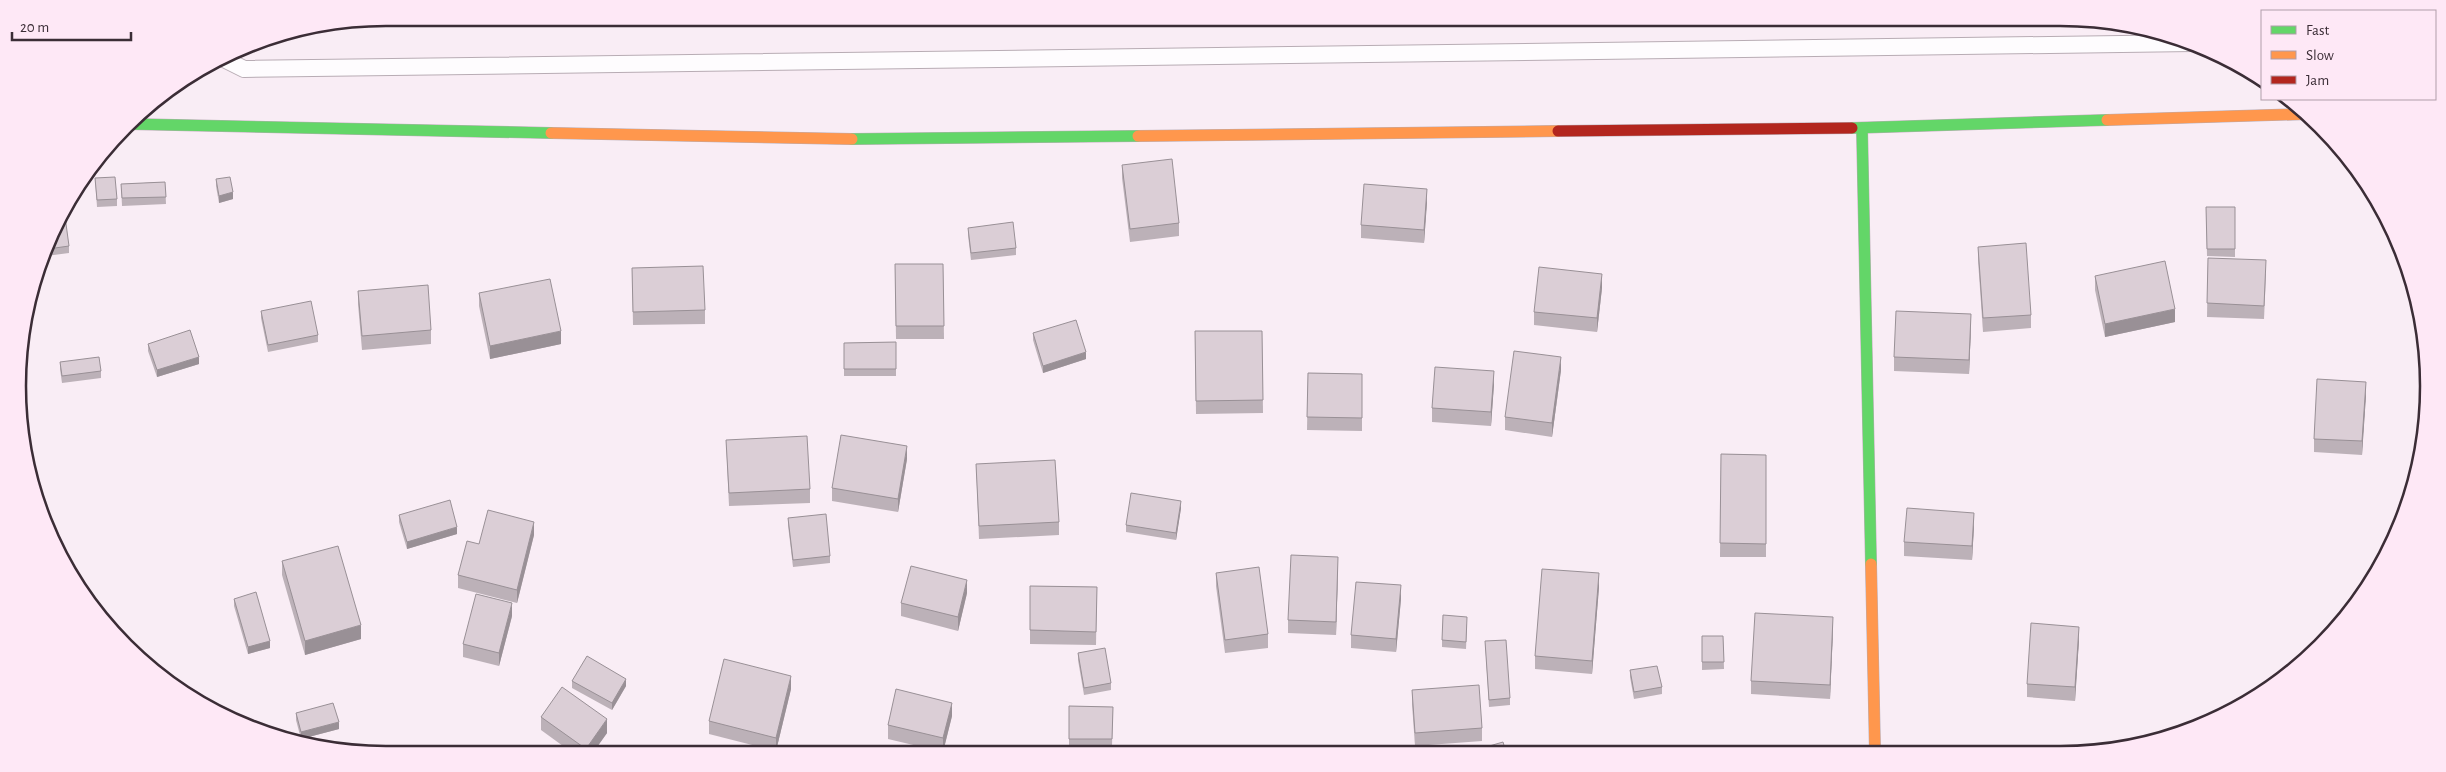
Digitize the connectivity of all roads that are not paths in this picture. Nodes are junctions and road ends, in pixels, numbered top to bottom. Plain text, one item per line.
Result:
1 (2170, 43) edge
2 (230, 62) edge
3 (2295, 114) edge
4 (140, 124) edge
5 (1862, 128) junction
6 (1876, 746) edge

1 - 2 lane
3 - 5 street
4 - 5 street
5 - 6 street

